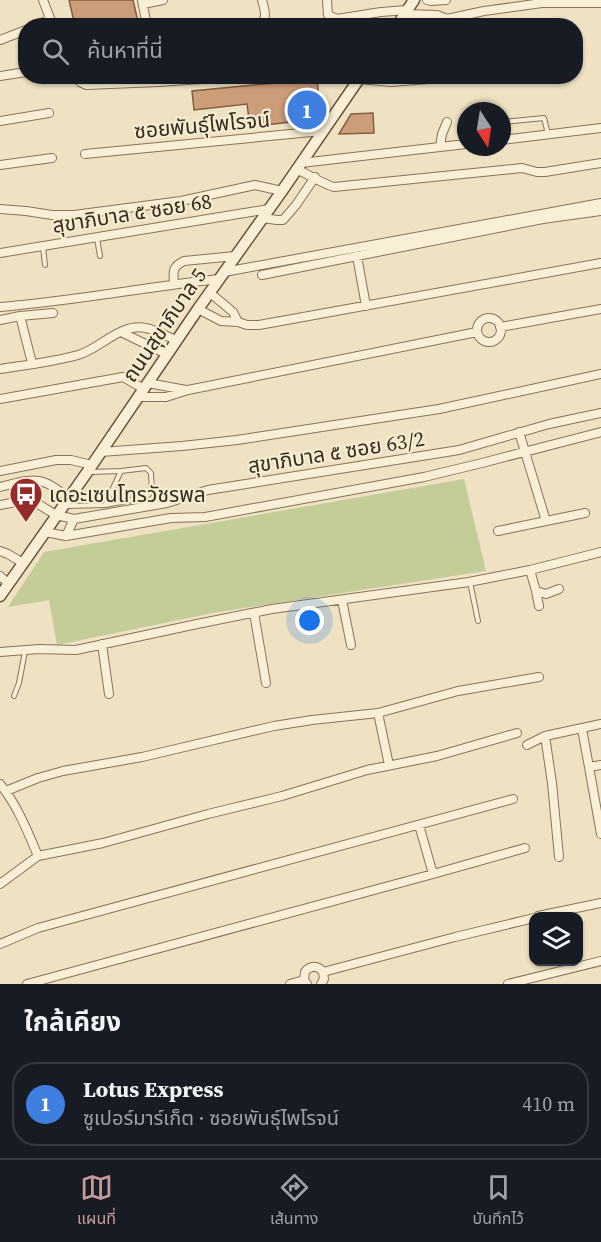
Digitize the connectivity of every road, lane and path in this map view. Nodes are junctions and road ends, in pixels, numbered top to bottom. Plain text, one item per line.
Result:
1 (43, 0) edge
2 (163, 0) edge
3 (262, 0) edge
4 (327, 0) edge
5 (414, 0) edge
6 (426, 0) edge
7 (446, 0) edge
8 (142, 2) edge
9 (601, 3) edge
10 (406, 12) junction
11 (50, 18) edge
12 (145, 18) edge
13 (264, 18) edge
14 (335, 18) edge
15 (343, 18) edge
16 (402, 18) edge
17 (440, 18) edge
18 (459, 18) edge
19 (18, 33) edge
20 (0, 40) edge
21 (18, 73) edge
22 (0, 76) edge
23 (355, 84) edge
24 (49, 113) dead end
25 (0, 121) edge
26 (511, 121) edge
27 (447, 122) dead end
28 (601, 128) edge
29 (322, 131) junction
30 (548, 134) junction
31 (511, 139) edge
32 (457, 145) edge
33 (440, 147) junction
34 (85, 154) dead end
35 (52, 158) dead end
36 (601, 163) edge
37 (0, 165) edge
38 (299, 166) junction
39 (315, 177) junction
40 (282, 191) junction
41 (601, 203) edge
42 (0, 209) edge
43 (601, 211) edge
44 (266, 213) junction
45 (97, 237) junction
46 (43, 246) junction
47 (0, 253) edge
48 (100, 256) dead end
49 (235, 256) junction
50 (357, 256) junction
51 (601, 262) edge
52 (45, 265) dead end
53 (221, 275) junction
54 (262, 275) dead end
55 (174, 284) junction
56 (209, 292) junction
57 (366, 306) junction
58 (0, 307) edge
59 (198, 309) junction
60 (601, 309) edge
61 (53, 314) dead end
62 (20, 316) junction
63 (0, 320) edge
64 (238, 322) junction
65 (500, 327) junction
66 (121, 332) junction
67 (477, 332) junction
68 (176, 340) junction
69 (166, 354) junction
70 (32, 363) junction
71 (0, 369) edge
72 (601, 374) edge
73 (143, 390) junction
74 (188, 390) junction
75 (0, 399) edge
76 (601, 413) edge
77 (519, 432) junction
78 (601, 432) edge
79 (524, 451) junction
80 (101, 452) junction
81 (90, 468) junction
82 (0, 471) edge
83 (121, 471) junction
84 (0, 487) edge
85 (167, 503) junction
86 (0, 505) edge
87 (105, 505) junction
88 (63, 506) junction
89 (585, 513) dead end
90 (171, 518) junction
91 (74, 519) junction
92 (546, 521) junction
93 (498, 531) dead end
94 (45, 532) junction
95 (66, 536) junction
96 (0, 551) edge
97 (601, 552) edge
98 (23, 563) junction
99 (530, 570) junction
100 (0, 576) edge
101 (469, 582) junction
102 (9, 584) junction
103 (559, 589) dead end
104 (536, 591) junction
105 (0, 596) edge
106 (342, 600) junction
107 (539, 606) dead end
108 (254, 613) junction
109 (478, 621) dead end
110 (102, 644) junction
111 (351, 645) dead end
112 (25, 650) junction
113 (0, 652) edge
114 (539, 677) dead end
115 (266, 683) dead end
116 (109, 694) dead end
117 (14, 696) dead end
118 (378, 713) junction
119 (601, 724) edge
120 (582, 729) junction
121 (518, 733) dead end
122 (544, 736) junction
123 (527, 745) dead end
124 (389, 765) junction
125 (601, 765) edge
126 (589, 767) junction
127 (0, 784) edge
128 (6, 791) junction
129 (513, 800) dead end
130 (419, 825) junction
131 (601, 834) edge
132 (525, 848) dead end
133 (38, 856) junction
134 (559, 857) dead end
135 (433, 874) junction
136 (0, 884) edge
137 (601, 903) edge
138 (559, 912) edge
139 (529, 919) edge
140 (0, 944) edge
141 (601, 961) edge
142 (323, 972) junction
143 (305, 982) edge
144 (27, 984) edge
145 (290, 984) edge
146 (321, 984) edge
147 (508, 984) edge

1 - 11 street
2 - 8 street
3 - 13 street
4 - 14 street
5 - 10 main road
6 - 7 street
8 - 12 street
9 - 18 street
10 - 15 street
10 - 16 main road
10 - 17 street
19 - 20 street
21 - 22 street
23 - 29 main road, ถนนสุขาภิบาล 5
24 - 25 street
26 - 30 lane
27 - 33 street
28 - 30 street
29 - 34 street, ซอยพันธ์ุไพโรจน์
29 - 38 main road, ถนนสุขาภิบาล 5
30 - 31 street
32 - 33 street
33 - 38 street
35 - 37 street
36 - 39 street
38 - 39 street
38 - 40 main road, ถนนสุขาภิบาล 5
39 - 44 street, สุขาภิบาล ๕ ซอย 68
40 - 42 street
40 - 44 main road, ถนนสุขาภิบาล 5
41 - 53 street
43 - 50 street
44 - 45 street, สุขาภิบาล ๕ ซอย 68
44 - 49 main road, ถนนสุขาภิบาล 5
45 - 46 street, สุขาภิบาล ๕ ซอย 68
45 - 48 lane
46 - 47 street, สุขาภิบาล ๕ ซอย 68
46 - 52 lane
49 - 53 main road, ถนนสุขาภิบาล 5
49 - 55 street
50 - 54 street
50 - 57 street
51 - 57 street
53 - 55 street
53 - 56 main road, ถนนสุขาภิบาล 5
55 - 58 street
56 - 59 main road, ถนนสุขาภิบาล 5
56 - 64 street
57 - 64 street
59 - 64 street
59 - 68 main road, ถนนสุขาภิบาล 5
60 - 65 street
61 - 62 street
62 - 63 street
62 - 70 street
65 - 67 street
65 - 67 street
66 - 68 street
66 - 69 street
66 - 70 street
67 - 74 street
68 - 69 main road, ถนนสุขาภิบาล 5
69 - 73 main road, ถนนสุขาภิบาล 5
70 - 71 street
72 - 80 street
73 - 74 street
73 - 74 street
73 - 75 street
73 - 80 main road, ถนนสุขาภิบาล 5
76 - 77 street, สุขาภิบาล ๕ ซอย 63/2
77 - 79 street
77 - 85 street, สุขาภิบาล ๕ ซอย 63/2
78 - 79 street
79 - 90 street
79 - 92 street
80 - 81 main road, ถนนสุขาภิบาล 5
81 - 82 street
81 - 83 lane
81 - 88 main road, ถนนสุขาภิบาล 5
83 - 87 lane
83 - 87 lane
84 - 88 street
85 - 90 street
85 - 91 street, สุขาภิบาล ๕ ซอย 63/2
86 - 88 street
87 - 88 lane
88 - 91 street
88 - 94 main road, ถนนสุขาภิบาล 5
89 - 92 street
90 - 95 street
91 - 95 street
92 - 93 street
94 - 95 street
94 - 98 main road, ถนนสุขาภิบาล 5
96 - 98 street
97 - 99 street
98 - 102 main road, ถนนสุขาภิบาล 5
99 - 101 street
99 - 104 street
100 - 102 street
101 - 106 street
101 - 109 lane
102 - 105 main road, ถนนสุขาภิบาล 5
103 - 104 street
104 - 107 street
106 - 108 street
106 - 111 street
108 - 110 street
108 - 115 street
110 - 112 street
110 - 116 street
112 - 113 street
112 - 117 lane
114 - 118 street
118 - 124 street
118 - 128 street
119 - 120 street
120 - 122 street
120 - 126 street
121 - 124 street
122 - 123 street
122 - 134 street
124 - 133 street
125 - 126 street
126 - 131 street
127 - 128 street
128 - 133 street
129 - 130 street
130 - 135 street
130 - 140 street
132 - 135 street
133 - 136 street
135 - 144 street
137 - 138 street
139 - 142 street
141 - 147 street
142 - 143 street
142 - 146 street
143 - 145 street

